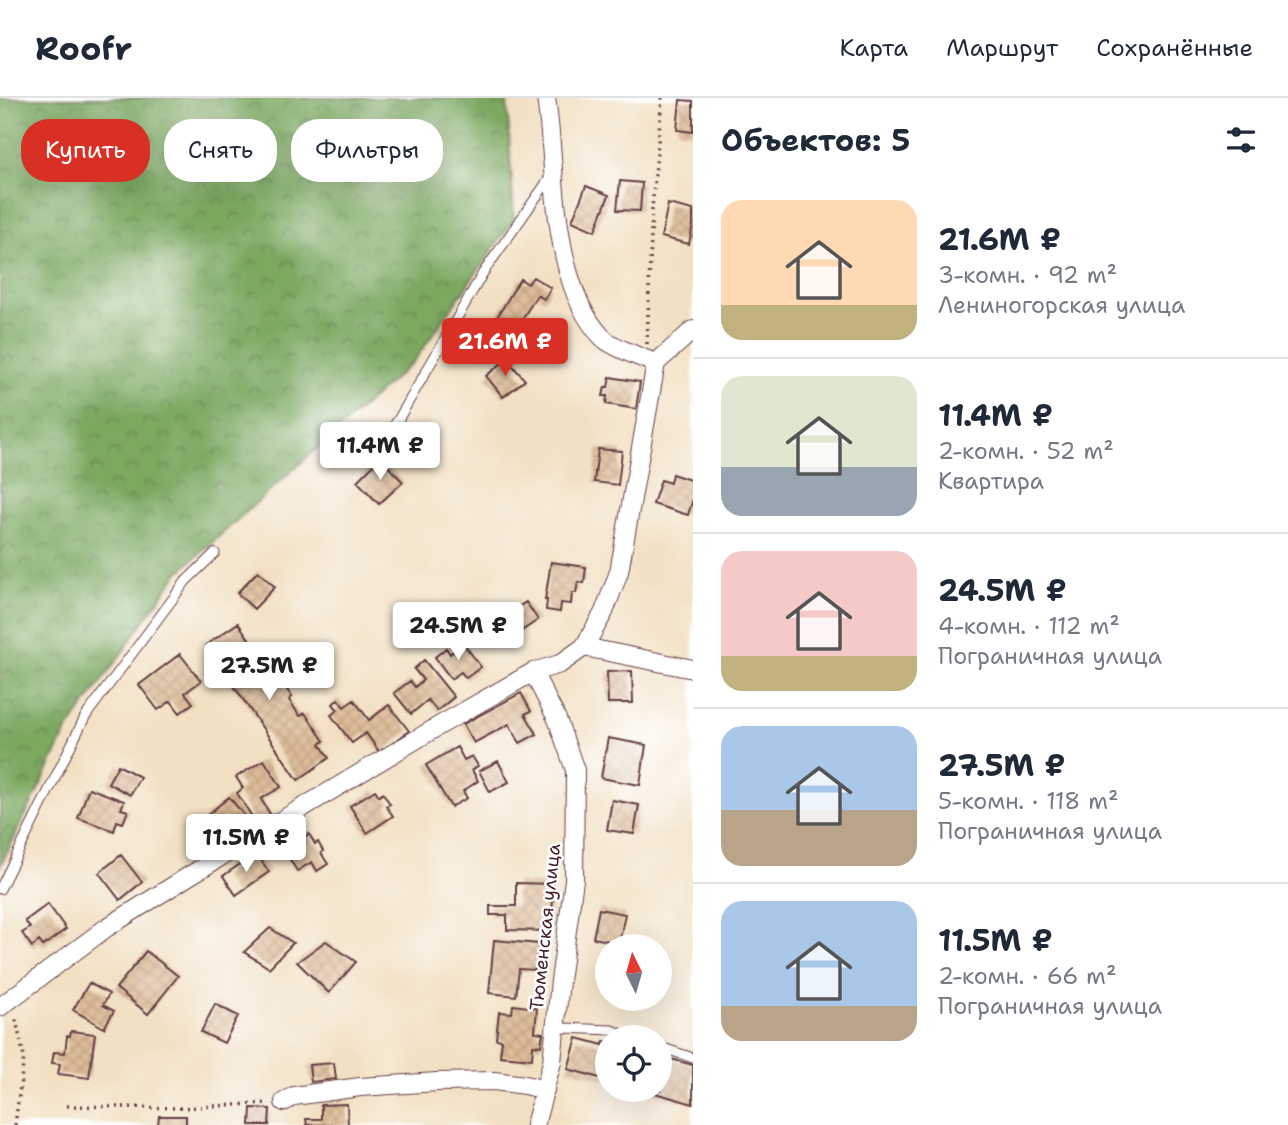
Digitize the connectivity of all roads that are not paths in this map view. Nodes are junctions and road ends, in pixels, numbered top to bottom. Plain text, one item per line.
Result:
1 (546, 98) edge
2 (554, 173) junction
3 (693, 330) edge
4 (651, 361) junction
5 (382, 442) dead end
6 (215, 553) dead end
7 (584, 647) junction
8 (693, 669) edge
9 (533, 672) junction
10 (0, 889) edge
11 (0, 1007) edge
12 (556, 1022) junction
13 (595, 1029) edge
14 (672, 1051) edge
15 (693, 1058) edge
16 (545, 1090) junction
17 (284, 1102) road end
18 (535, 1125) edge

1 - 2 street
2 - 4 street
2 - 5 lane
3 - 4 street
4 - 7 street
6 - 10 lane
7 - 8 street
7 - 9 street
9 - 11 street
9 - 12 street, Тюменская улица
12 - 13 lane
12 - 16 street, Тюменская улица
14 - 15 lane
16 - 17 street
16 - 18 street, Тюменская улица

